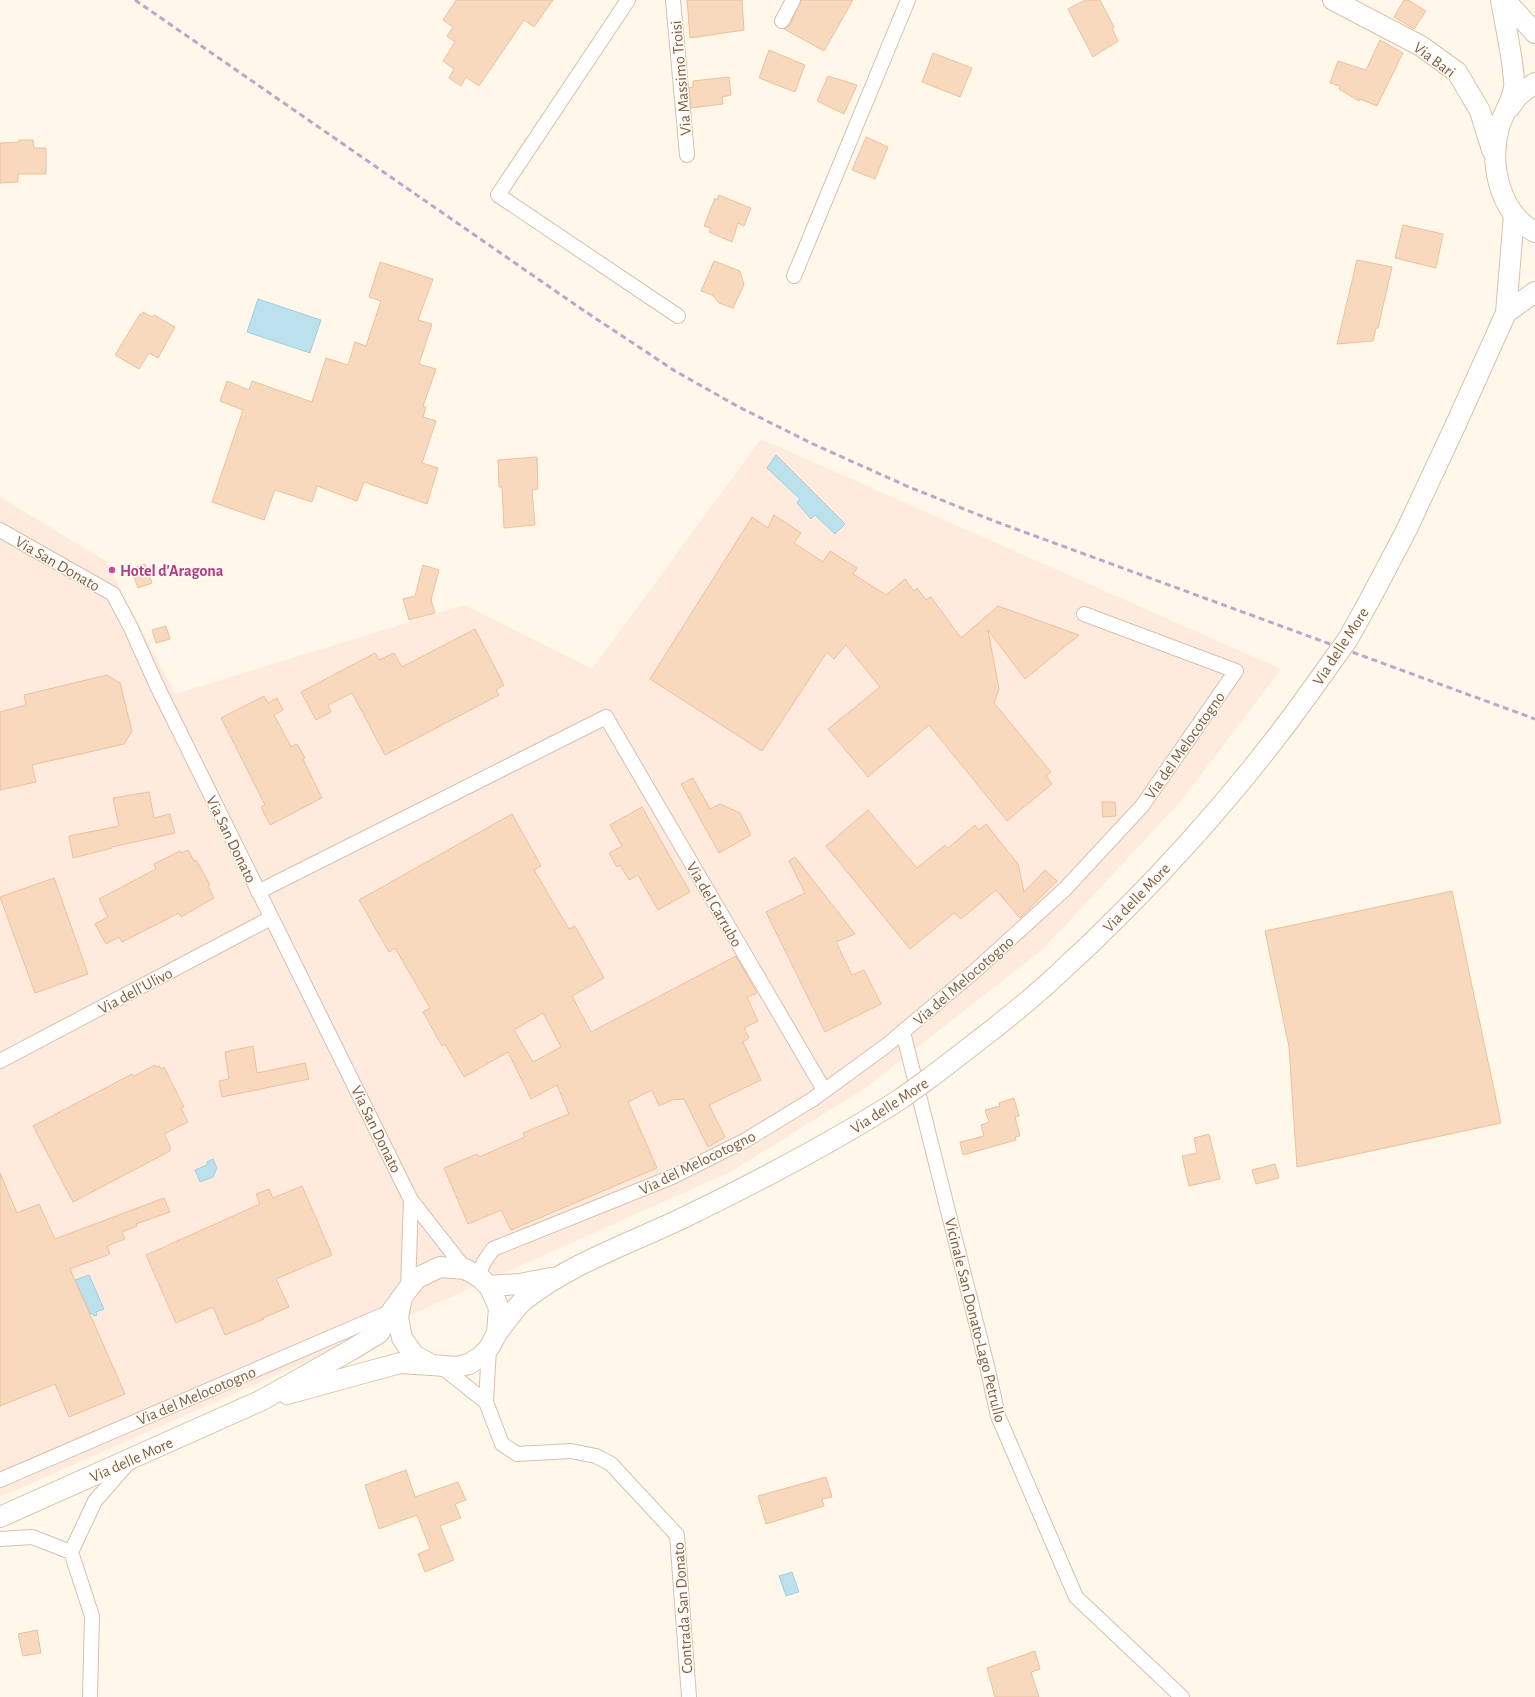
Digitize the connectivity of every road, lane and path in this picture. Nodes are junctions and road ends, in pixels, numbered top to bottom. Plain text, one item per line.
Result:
1 (628, 0) edge
2 (673, 0) edge
3 (793, 0) edge
4 (908, 0) edge
5 (1333, 0) edge
6 (1501, 0) edge
7 (1505, 0) edge
8 (782, 21) dead end
9 (1535, 33) edge
10 (1535, 83) edge
11 (1507, 110) junction
12 (687, 155) dead end
13 (1494, 156) junction
14 (1514, 214) junction
15 (1535, 232) edge
16 (794, 276) dead end
17 (1535, 292) edge
18 (1506, 313) junction
19 (678, 316) dead end
20 (0, 530) edge
21 (1084, 614) dead end
22 (258, 892) junction
23 (271, 918) junction
24 (903, 1032) junction
25 (2, 1056) edge
26 (824, 1090) junction
27 (411, 1200) junction
28 (558, 1276) junction
29 (477, 1277) junction
30 (400, 1299) junction
31 (493, 1340) junction
32 (438, 1366) junction
33 (262, 1400) junction
34 (486, 1402) junction
35 (132, 1459) junction
36 (0, 1480) edge
37 (0, 1517) edge
38 (0, 1540) edge
39 (71, 1552) junction
40 (90, 1697) edge
41 (689, 1697) edge
42 (1182, 1697) edge

1 - 19 street
2 - 12 street, Via Massimo Troisi
3 - 8 street
4 - 16 street
5 - 13 main road, Via Bari
6 - 11 main road
7 - 9 main road
10 - 11 main road
11 - 13 main road
13 - 14 main road
14 - 15 main road
14 - 18 main road
17 - 18 main road
18 - 28 main road, Via delle More, bridge
20 - 22 street, Via San Donato
21 - 24 street, Via del Melocotogno
22 - 23 street, Via San Donato
22 - 26 street, Via del Carrubo
23 - 25 street, Via dell'Ulivo
23 - 27 street, Via San Donato
24 - 26 street, Via del Melocotogno
24 - 42 street, Vicinale San Donato-Lago Petrullo
26 - 29 street, Via del Melocotogno
27 - 29 street, Via San Donato
27 - 30 street
28 - 29 main road
28 - 31 main road
29 - 30 main road
29 - 31 main road
30 - 32 main road
30 - 33 main road
30 - 36 street, Via del Melocotogno
31 - 32 main road
31 - 34 street
32 - 33 main road
32 - 34 street
33 - 35 main road, Via delle More
34 - 41 street, Contrada San Donato
35 - 37 main road, Via delle More
35 - 39 street
38 - 39 street
39 - 40 street

